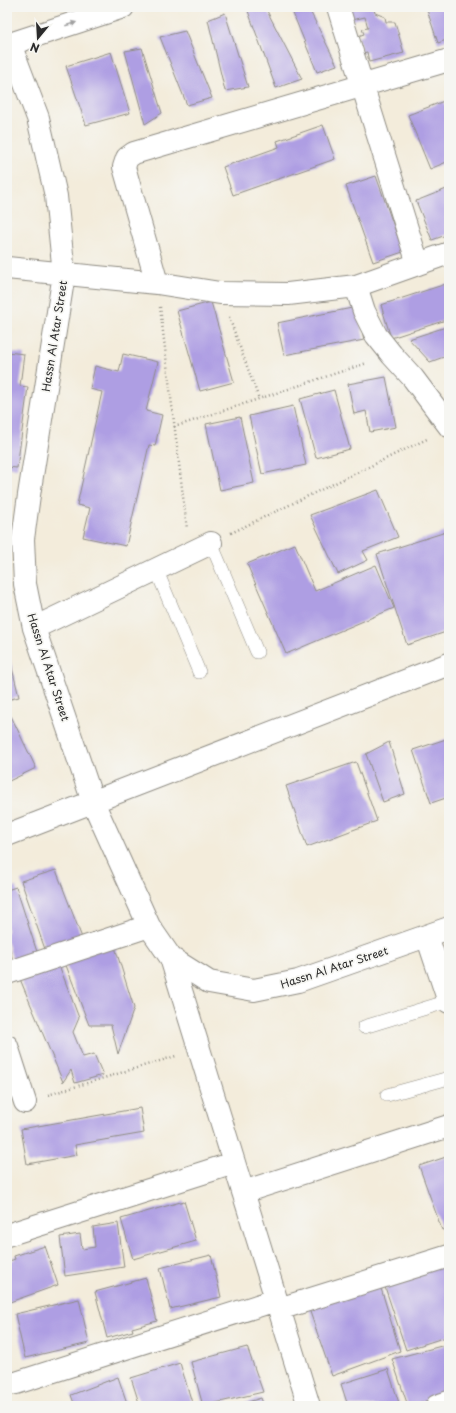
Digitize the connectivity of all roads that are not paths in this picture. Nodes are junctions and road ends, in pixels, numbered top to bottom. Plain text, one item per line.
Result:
1 (123, 7) edge
2 (338, 7) edge
3 (9, 44) edge
4 (449, 60) edge
5 (362, 85) junction
6 (449, 253) edge
7 (418, 264) junction
8 (7, 268) edge
9 (64, 274) junction
10 (157, 283) junction
11 (356, 286) junction
12 (442, 430) edge
13 (211, 543) joint
14 (156, 569) junction
15 (34, 628) junction
16 (257, 652) dead end
17 (449, 664) edge
18 (199, 672) dead end
19 (93, 802) junction
20 (7, 835) edge
21 (149, 926) junction
22 (449, 928) edge
23 (427, 936) junction
24 (171, 958) junction
25 (7, 973) edge
26 (449, 1002) edge
27 (364, 1027) dead end
28 (7, 1046) edge
29 (449, 1078) edge
30 (387, 1095) dead end
31 (25, 1102) road end
32 (449, 1126) edge
33 (234, 1163) junction
34 (243, 1192) junction
35 (7, 1235) edge
36 (449, 1256) edge
37 (278, 1304) junction
38 (7, 1384) edge
39 (449, 1402) edge
40 (309, 1406) edge
41 (438, 1406) edge

3 -> 1 street
2 - 5 street
3 - 9 street, Hassn Al Atar Street
4 - 5 street
5 - 7 street
5 - 10 street
6 - 7 street
7 - 11 street
8 - 9 street
9 - 10 street
9 - 15 street, Hassn Al Atar Street
10 - 11 street
11 - 12 street
13 - 14 street
13 - 16 lane
14 - 15 street
14 - 18 lane
15 - 19 street, Hassn Al Atar Street
17 - 19 street
19 - 20 street
19 - 21 street, Hassn Al Atar Street
21 - 24 street, Hassn Al Atar Street
21 - 25 street
22 - 23 street, Hassn Al Atar Street
23 - 24 street, Hassn Al Atar Street
23 - 26 street
24 - 33 street
26 - 27 lane
28 - 31 street
29 - 30 lane
32 - 34 street
33 - 34 street
33 - 35 street
34 - 37 street
36 - 37 street
37 - 38 street
37 - 40 street
39 - 41 street

